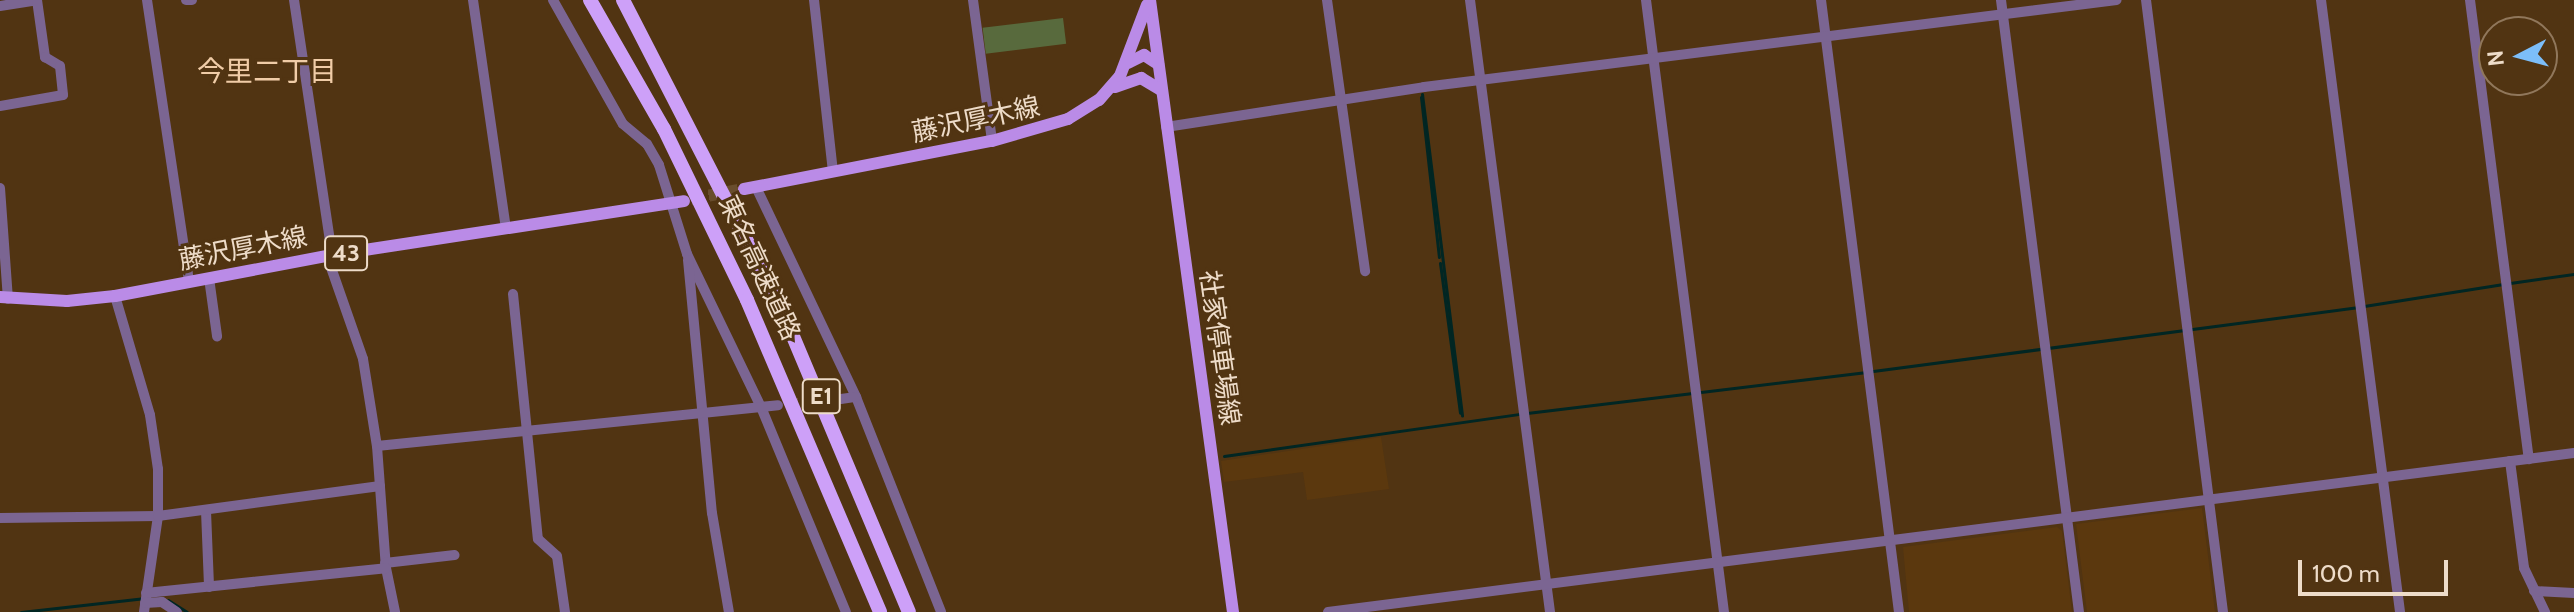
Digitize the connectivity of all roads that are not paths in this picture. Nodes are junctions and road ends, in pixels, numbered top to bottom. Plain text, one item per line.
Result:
1 (147, 0) edge
2 (186, 0) edge
3 (192, 0) edge
4 (294, 0) edge
5 (473, 0) edge
6 (553, 0) edge
7 (590, 0) edge
8 (623, 0) edge
9 (814, 0) edge
10 (973, 0) edge
11 (1149, 0) edge
12 (1327, 0) edge
13 (1470, 0) edge
14 (1646, 0) edge
15 (1821, 0) edge
16 (2001, 0) edge
17 (2117, 0) edge
18 (2146, 0) edge
19 (2321, 0) edge
20 (2470, 0) edge
21 (0, 6) edge
22 (2003, 14) junction
23 (1825, 36) junction
24 (1653, 59) junction
25 (1128, 63) junction
26 (1158, 64) junction
27 (1480, 81) junction
28 (1110, 90) junction
29 (1161, 90) junction
30 (1341, 102) junction
31 (0, 106) edge
32 (1166, 127) junction
33 (992, 141) junction
34 (833, 172) junction
35 (0, 188) edge
36 (750, 188) joint
37 (684, 198) junction
38 (506, 229) junction
39 (687, 254) junction
40 (330, 256) junction
41 (1365, 271) dead end
42 (209, 278) junction
43 (189, 282) junction
44 (513, 294) dead end
45 (115, 296) junction
46 (4, 298) edge
47 (217, 336) dead end
48 (856, 397) junction
49 (841, 399) tunnel mouth
50 (778, 405) tunnel mouth
51 (761, 407) junction
52 (702, 413) junction
53 (527, 431) junction
54 (377, 446) junction
55 (2574, 453) edge
56 (2529, 459) junction
57 (2510, 461) junction
58 (2382, 478) junction
59 (380, 486) junction
60 (2209, 501) junction
61 (206, 511) junction
62 (158, 516) junction
63 (0, 518) edge
64 (2068, 520) junction
65 (1890, 544) junction
66 (455, 555) dead end
67 (1718, 563) junction
68 (385, 566) junction
69 (1546, 584) junction
70 (209, 587) junction
71 (2534, 591) junction
72 (2574, 593) edge
73 (145, 601) edge
74 (177, 612) edge
75 (395, 612) edge
76 (565, 612) edge
77 (729, 612) edge
78 (846, 612) edge
79 (877, 612) edge
80 (909, 612) edge
81 (941, 612) edge
82 (1233, 612) edge
83 (1328, 612) edge
84 (1550, 612) edge
85 (1724, 612) edge
86 (1899, 612) edge
87 (2079, 612) edge
88 (2223, 612) edge
89 (2400, 612) edge
90 (2545, 612) edge

1 - 43 street
2 - 3 street
4 - 40 street
5 - 38 street
6 - 37 street
7 - 37 highway, 東名高速道路 / E1
8 - 80 highway, 東名高速道路 / E1
9 - 34 street
10 - 33 street
11 - 25 main road, 藤沢厚木線
11 - 26 main road, 社家停車場線
12 - 30 street
13 - 27 street
14 - 24 street
15 - 23 street
16 - 22 street
17 - 22 street
18 - 60 street
19 - 58 street
20 - 56 street
21 - 31 street
22 - 23 street
22 - 64 street
23 - 24 street
23 - 65 street
24 - 27 street
24 - 67 street
25 - 26 main road
25 - 28 main road, 藤沢厚木線
26 - 29 main road, 社家停車場線
27 - 30 street
27 - 69 street
28 - 29 main road
28 - 33 main road, 藤沢厚木線
29 - 32 main road, 社家停車場線
30 - 32 street
30 - 41 street
32 - 82 main road, 社家停車場線
33 - 34 main road, 藤沢厚木線
34 - 36 main road, 藤沢厚木線
35 - 46 street
36 - 48 street
37 - 38 main road, 藤沢厚木線 / 43
37 - 39 street
37 - 79 highway, 東名高速道路 / E1
38 - 40 main road, 藤沢厚木線 / 43
39 - 51 street
39 - 52 street
40 - 42 main road, 藤沢厚木線 / 43
40 - 54 street
42 - 43 main road, 藤沢厚木線 / 43
42 - 47 street
43 - 45 main road, 藤沢厚木線 / 43
44 - 53 street
45 - 46 main road, 藤沢厚木線 / 43
45 - 62 street
48 - 49 street
48 - 81 street
50 - 51 street
51 - 52 street
51 - 78 street
52 - 53 street
52 - 77 street
53 - 54 street
53 - 76 street
54 - 59 street
55 - 56 street
56 - 57 street
57 - 58 street
57 - 71 street
58 - 60 street
58 - 89 street
59 - 61 street
59 - 68 street
60 - 64 street
60 - 88 street
61 - 62 street
61 - 70 street
62 - 63 street
62 - 73 street
64 - 65 street
64 - 87 street
65 - 67 street
65 - 86 street
66 - 68 street
67 - 69 street
67 - 85 street
68 - 70 street
68 - 75 street
69 - 83 street
69 - 84 street
70 - 73 street
71 - 72 street
71 - 90 street
73 - 74 street

